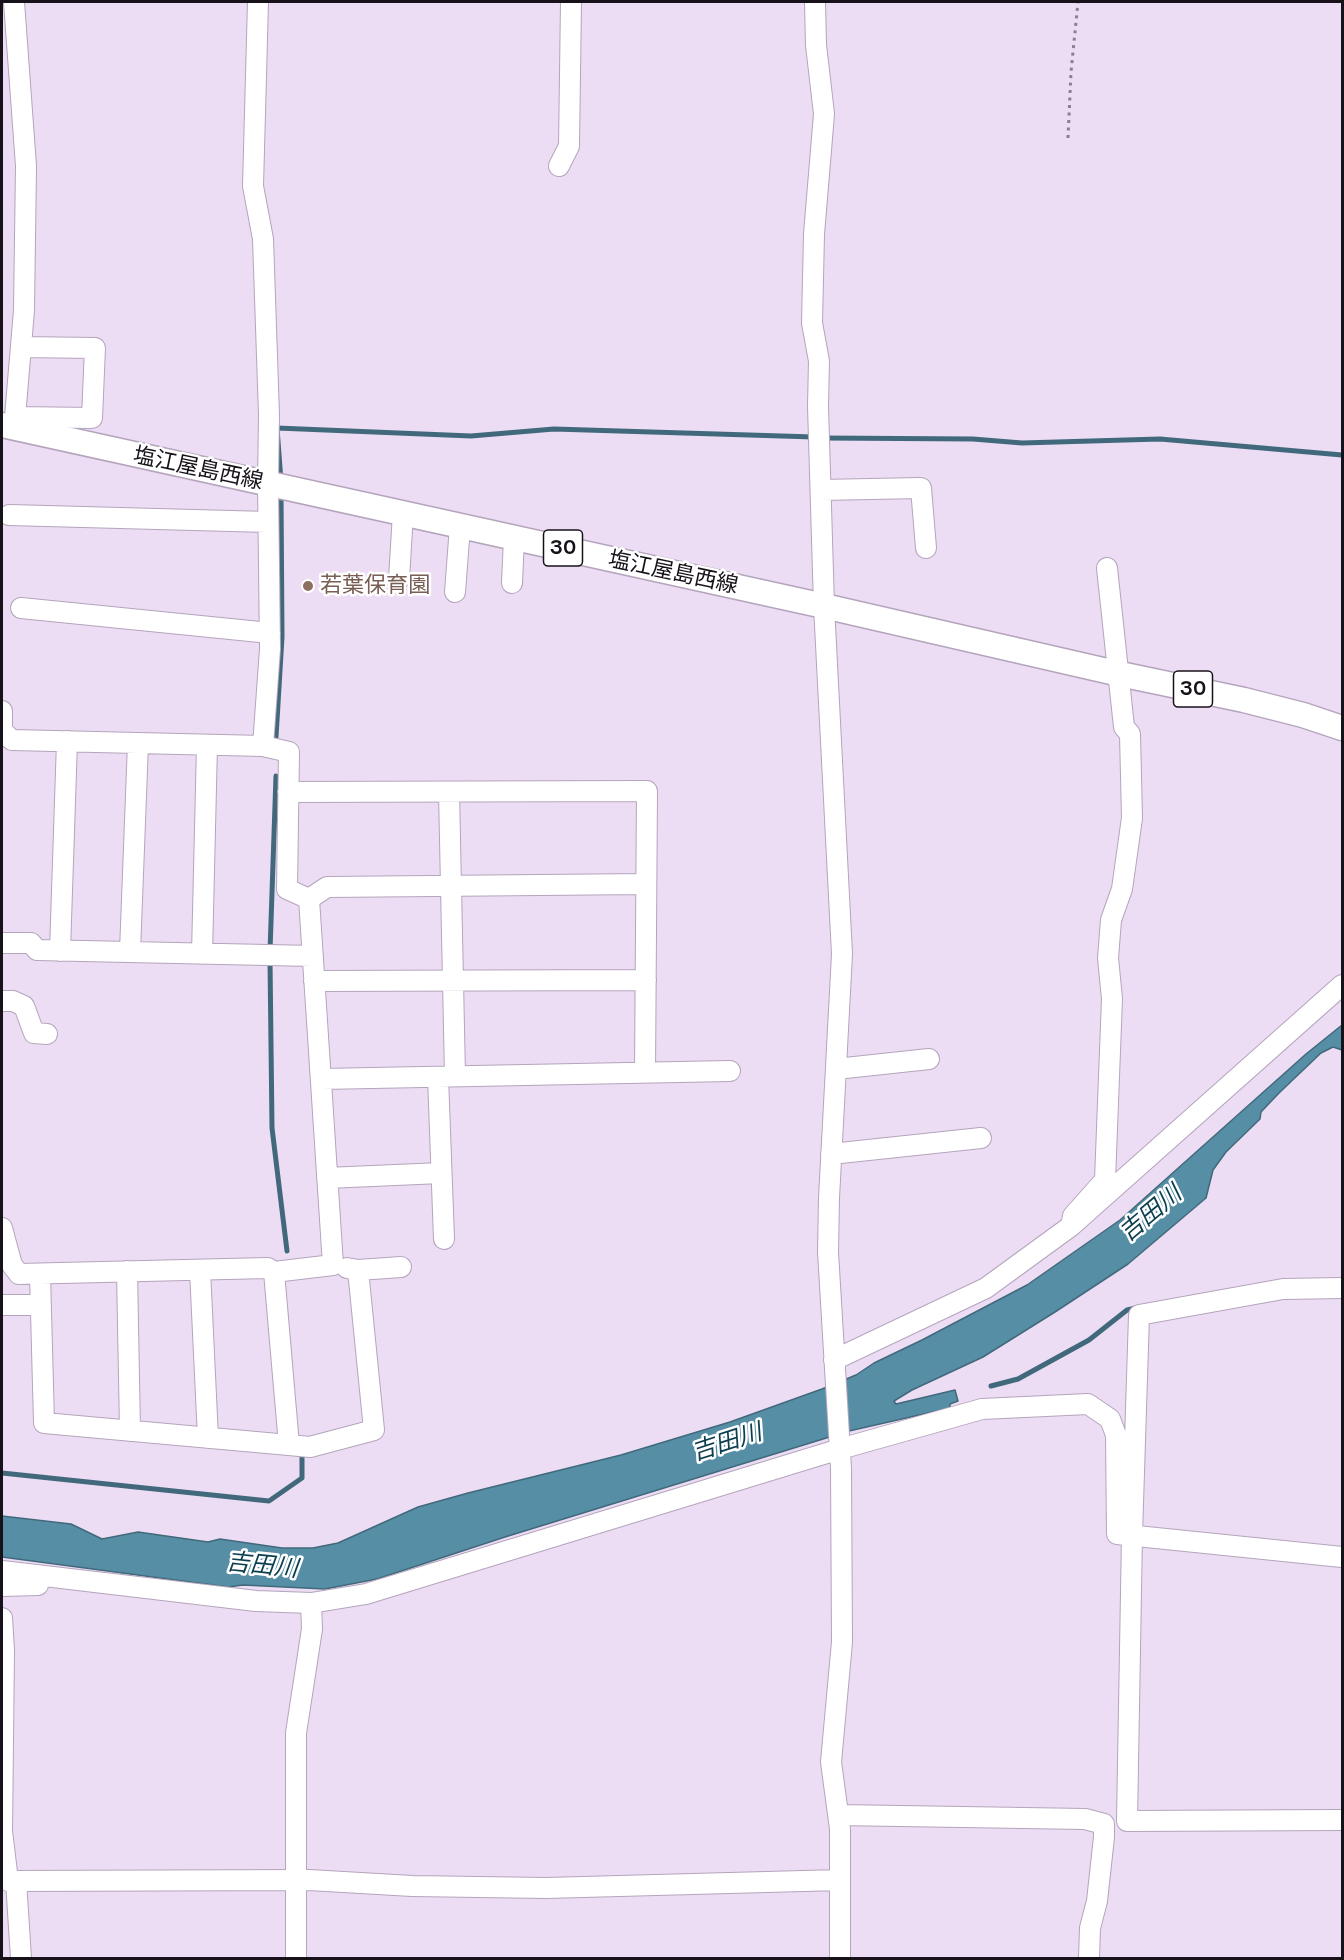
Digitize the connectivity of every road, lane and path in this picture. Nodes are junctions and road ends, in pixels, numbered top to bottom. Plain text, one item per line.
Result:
1 (14, 2) edge
2 (258, 2) edge
3 (571, 2) edge
4 (815, 2) edge
5 (1078, 2) edge
6 (1068, 138) dead end
7 (559, 166) dead end
8 (21, 347) junction
9 (10, 424) edge
10 (276, 486) junction
11 (821, 490) junction
12 (403, 513) junction
13 (9, 515) dead end
14 (268, 522) junction
15 (460, 526) junction
16 (514, 538) junction
17 (926, 548) dead end
18 (1107, 568) dead end
19 (399, 579) dead end
20 (512, 583) dead end
21 (455, 592) dead end
22 (824, 606) junction
23 (21, 609) dead end
24 (270, 633) junction
25 (1120, 674) junction
26 (2, 711) edge
27 (1342, 728) edge
28 (4, 739) edge
29 (67, 741) junction
30 (138, 743) junction
31 (207, 745) junction
32 (263, 746) junction
33 (288, 792) junction
34 (449, 792) junction
35 (646, 884) junction
36 (451, 885) junction
37 (309, 898) junction
38 (2, 943) edge
39 (60, 951) junction
40 (130, 952) junction
41 (202, 954) junction
42 (313, 957) junction
43 (646, 980) junction
44 (315, 981) junction
45 (454, 981) junction
46 (1342, 985) edge
47 (2, 1001) edge
48 (47, 1034) dead end
49 (928, 1059) dead end
50 (836, 1069) junction
51 (730, 1071) dead end
52 (645, 1072) junction
53 (447, 1076) junction
54 (321, 1079) junction
55 (981, 1138) dead end
56 (831, 1154) junction
57 (441, 1173) junction
58 (327, 1178) junction
59 (1071, 1226) junction
60 (2, 1228) edge
61 (444, 1239) dead end
62 (333, 1265) junction
63 (401, 1267) dead end
64 (200, 1270) junction
65 (358, 1270) junction
66 (127, 1271) junction
67 (274, 1272) junction
68 (40, 1274) junction
69 (1342, 1288) edge
70 (2, 1305) edge
71 (41, 1305) junction
72 (834, 1366) junction
73 (130, 1431) junction
74 (208, 1438) junction
75 (839, 1444) junction
76 (289, 1446) junction
77 (1132, 1535) junction
78 (1342, 1557) edge
79 (2, 1571) edge
80 (79, 1580) junction
81 (2, 1586) edge
82 (311, 1603) junction
83 (2, 1618) edge
84 (838, 1815) junction
85 (1342, 1820) edge
86 (2, 1830) edge
87 (840, 1880) junction
88 (16, 1881) junction
89 (296, 1881) junction
90 (21, 1959) edge
91 (296, 1959) edge
92 (840, 1959) edge
93 (1089, 1959) edge

1 - 8 street
2 - 10 street
3 - 7 street
4 - 11 street
5 - 6 path
8 - 9 street
8 - 9 street
9 - 10 main road, 塩江屋島西線 / 30
10 - 12 main road, 塩江屋島西線 / 30
10 - 14 street
11 - 17 street
11 - 22 street
12 - 15 main road, 塩江屋島西線 / 30
12 - 19 street
13 - 14 street
14 - 24 street
15 - 16 main road, 塩江屋島西線 / 30
15 - 21 street
16 - 20 street
16 - 22 main road, 塩江屋島西線 / 30
18 - 25 street
22 - 25 main road, 塩江屋島西線 / 30
22 - 50 street
23 - 24 street
24 - 32 street
25 - 27 main road, 塩江屋島西線 / 30
25 - 59 street
26 - 28 street
28 - 29 street
29 - 30 street
29 - 39 street
30 - 31 street
30 - 40 street
31 - 32 street
31 - 41 street
32 - 33 street
33 - 34 street
33 - 37 street
34 - 35 street
34 - 36 street
35 - 36 street
35 - 43 street
36 - 37 street
36 - 45 street
37 - 42 street
38 - 39 street
39 - 40 street
40 - 41 street
41 - 42 street
42 - 44 street
43 - 45 street
43 - 52 street
44 - 45 street
44 - 54 street
45 - 53 street
46 - 59 street
47 - 48 street
49 - 50 street
50 - 56 street
51 - 52 street
52 - 53 street
53 - 54 street
53 - 57 street
54 - 58 street
55 - 56 street
56 - 72 street
57 - 58 street
57 - 61 street
58 - 62 street
59 - 72 street
60 - 68 street
62 - 65 street
62 - 67 street
63 - 65 street
64 - 66 street
64 - 67 street
64 - 74 street
65 - 76 street
66 - 68 street
66 - 73 street
67 - 76 street
68 - 71 street
69 - 77 street
70 - 71 street
71 - 73 street
72 - 75 street
73 - 74 street
74 - 76 street
75 - 77 street
75 - 82 street
75 - 84 street
77 - 78 street
77 - 85 street
79 - 80 street
80 - 81 street
80 - 82 street
82 - 89 street
83 - 86 street
84 - 87 street
84 - 93 street
86 - 88 street
87 - 89 street
87 - 92 street
88 - 89 street
88 - 90 street
89 - 91 street

